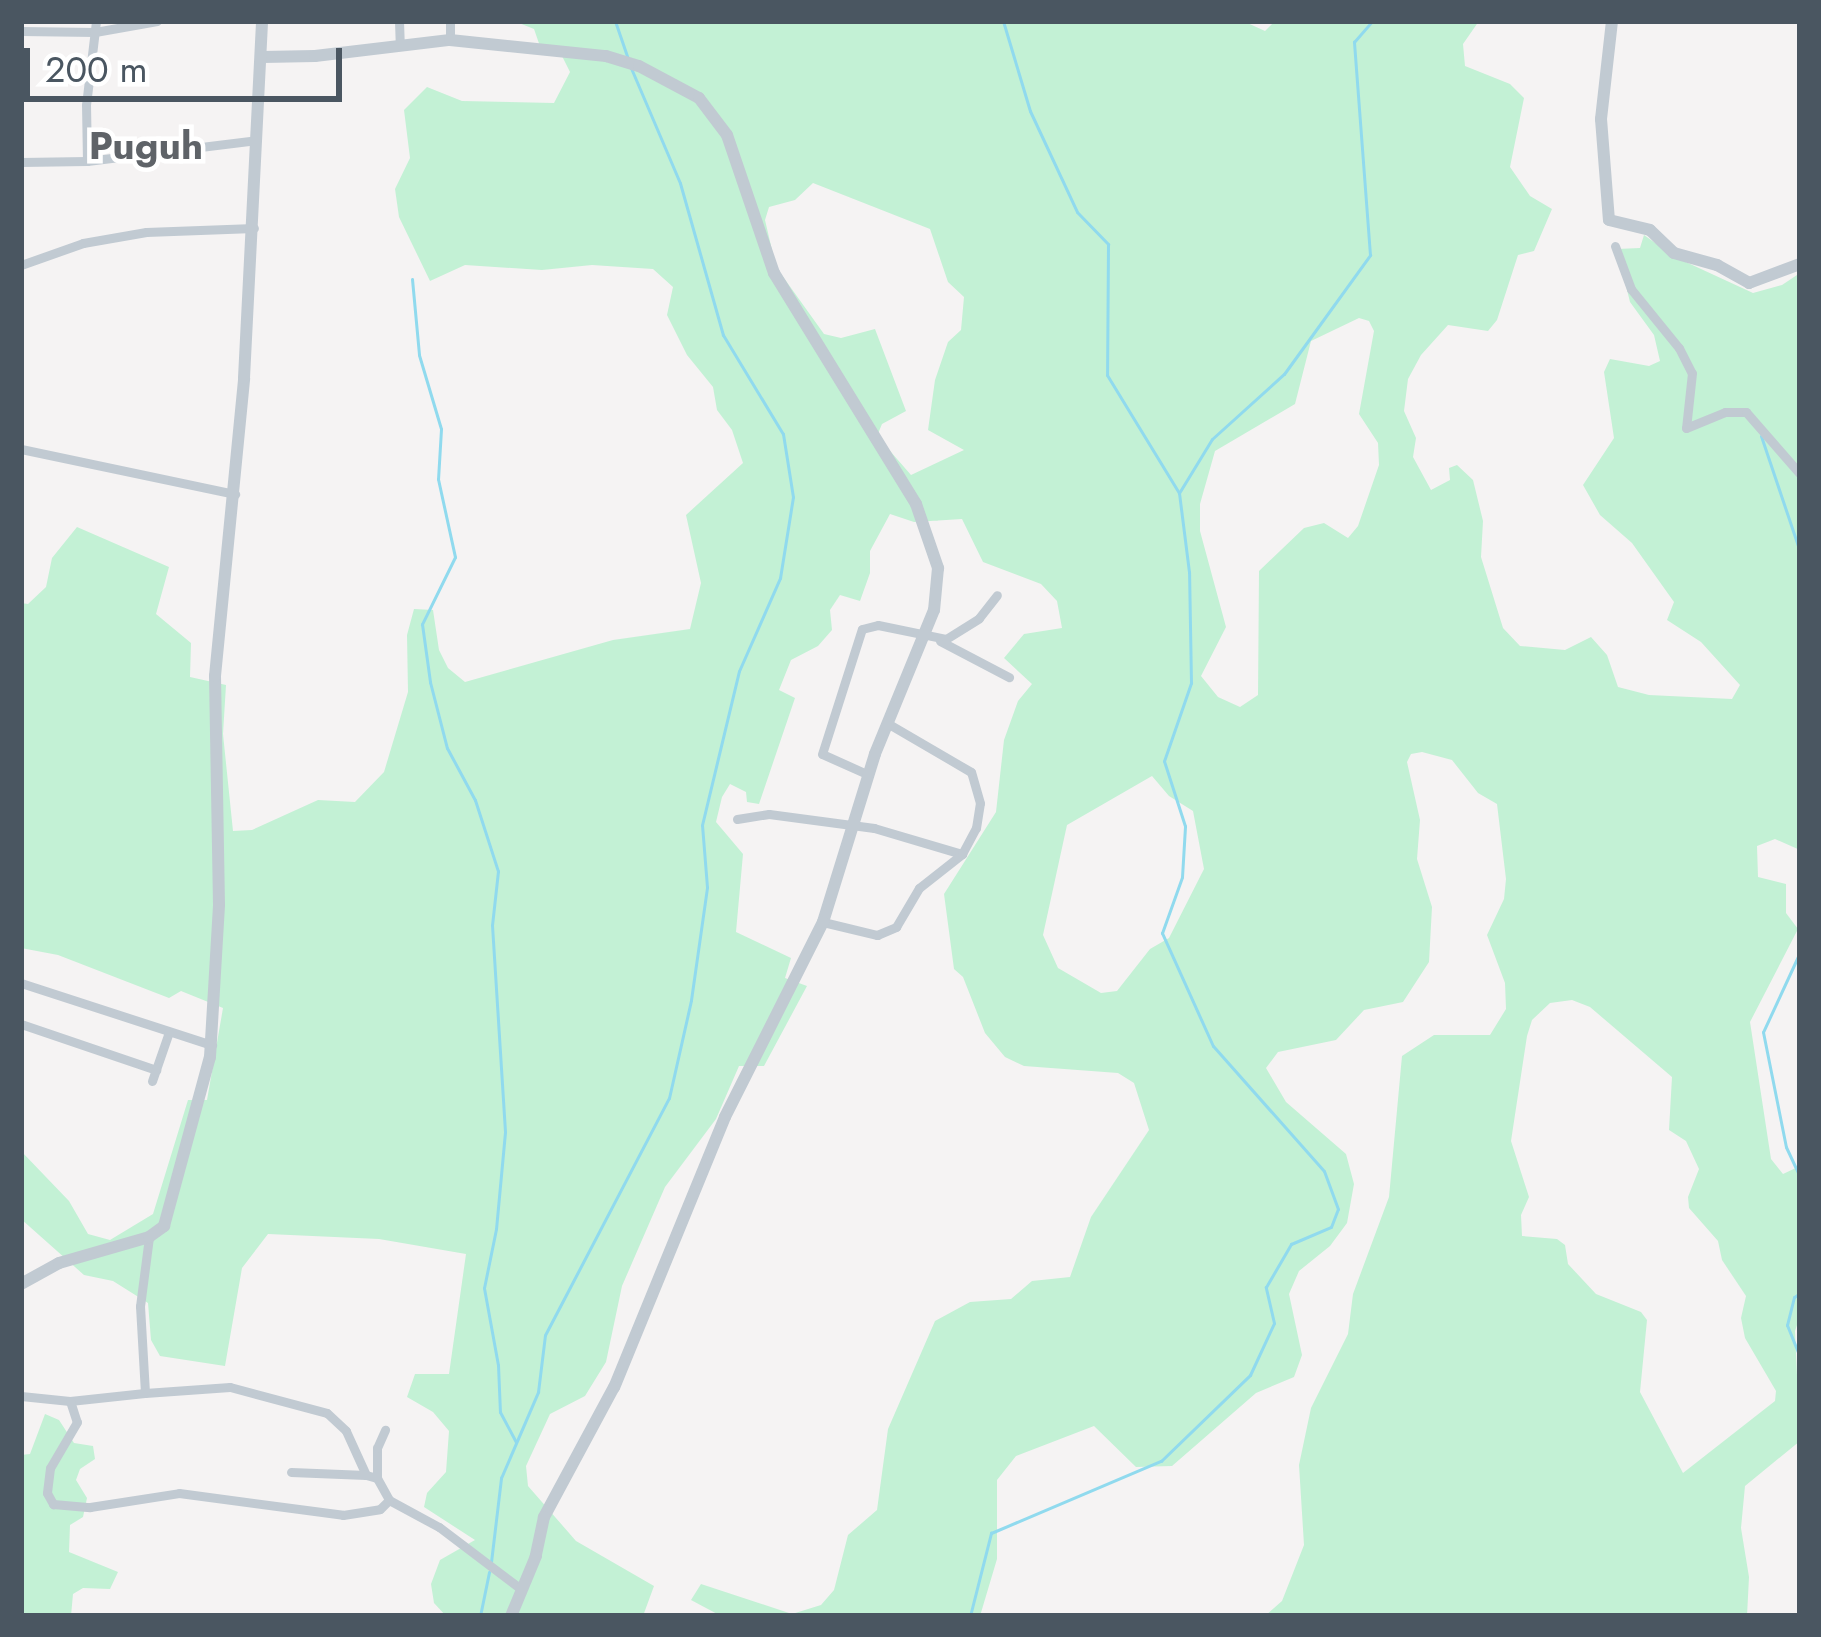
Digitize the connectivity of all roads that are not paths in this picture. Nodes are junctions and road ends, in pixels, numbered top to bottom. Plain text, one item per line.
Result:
1 (158, 21) edge
2 (262, 21) edge
3 (399, 21) edge
4 (450, 21) edge
5 (1612, 21) edge
6 (96, 26) edge
7 (21, 31) edge
8 (450, 40) junction
9 (400, 44) junction
10 (262, 57) junction
11 (257, 140) junction
12 (87, 161) junction
13 (21, 162) edge
14 (254, 228) junction
15 (1615, 246) dead end
16 (1800, 263) edge
17 (21, 265) edge
18 (21, 449) edge
19 (1800, 474) edge
20 (235, 494) junction
21 (997, 595) dead end
22 (930, 638) junction
23 (1010, 677) dead end
24 (887, 723) junction
25 (869, 776) junction
26 (737, 819) dead end
27 (855, 825) junction
28 (962, 854) junction
29 (824, 922) junction
30 (21, 983) edge
31 (21, 1024) edge
32 (169, 1032) junction
33 (212, 1045) junction
34 (148, 1237) junction
35 (22, 1285) edge
36 (146, 1393) junction
37 (21, 1396) edge
38 (70, 1400) junction
39 (386, 1430) dead end
40 (291, 1472) dead end
41 (371, 1476) junction
42 (389, 1500) junction
43 (520, 1589) junction
44 (511, 1616) edge

1 - 6 street
2 - 10 street
3 - 9 street
4 - 8 street
5 - 16 street
6 - 7 street
6 - 12 street
8 - 9 street
8 - 22 street
9 - 10 street
10 - 11 street
11 - 12 street
11 - 14 street
12 - 13 street
14 - 17 street
14 - 20 street
15 - 19 street
18 - 20 street
20 - 33 street
21 - 22 street
22 - 23 street
22 - 24 street
22 - 25 street
24 - 25 street
24 - 28 street
25 - 27 street
26 - 27 street
27 - 28 street
27 - 29 street
28 - 29 street
29 - 43 street
30 - 32 street
31 - 32 street
32 - 33 street
33 - 34 street
34 - 35 street
34 - 36 street
36 - 38 street
36 - 41 street
37 - 38 street
38 - 42 street
39 - 41 street
40 - 41 street
41 - 42 street
42 - 43 street
43 - 44 street

